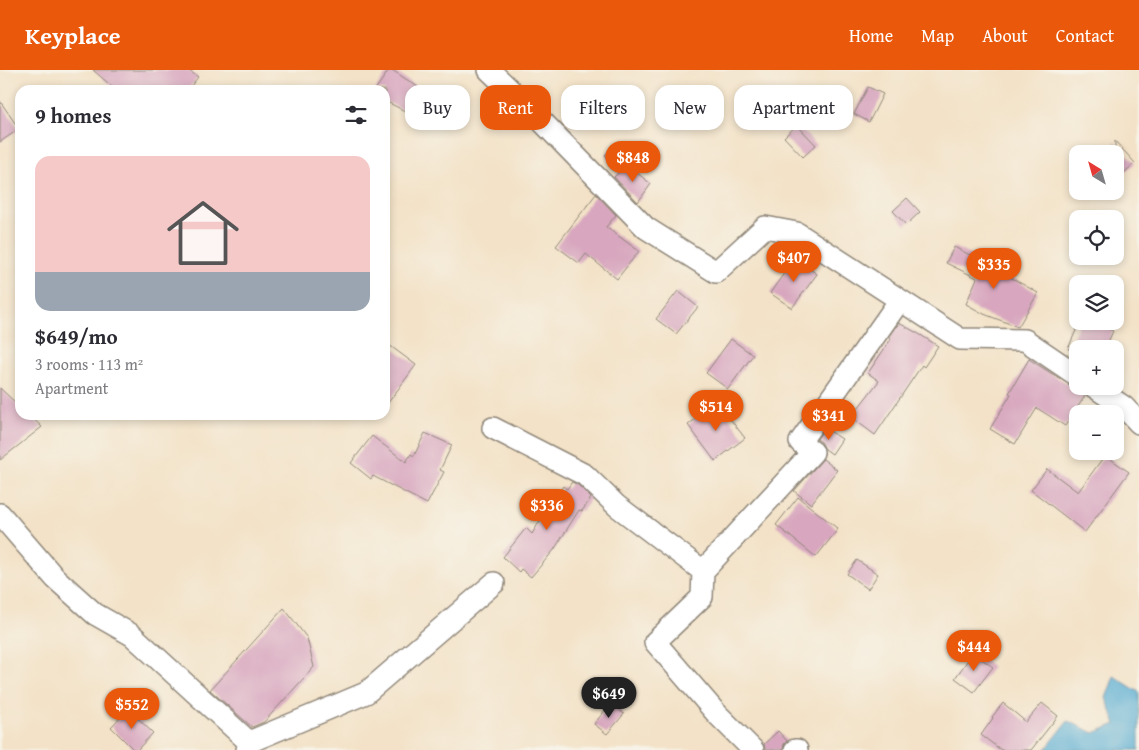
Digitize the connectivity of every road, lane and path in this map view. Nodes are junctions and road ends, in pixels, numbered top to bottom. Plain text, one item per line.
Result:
1 (489, 70) edge
2 (900, 300) junction
3 (1069, 370) edge
4 (1106, 395) edge
5 (1139, 423) edge
6 (494, 428) dead end
7 (0, 514) edge
8 (704, 572) junction
9 (494, 584) dead end
10 (248, 746) edge
11 (753, 750) edge

1 - 2 street
2 - 3 street
2 - 8 street
4 - 5 street
6 - 8 street
7 - 10 street
8 - 11 street
9 - 10 street

